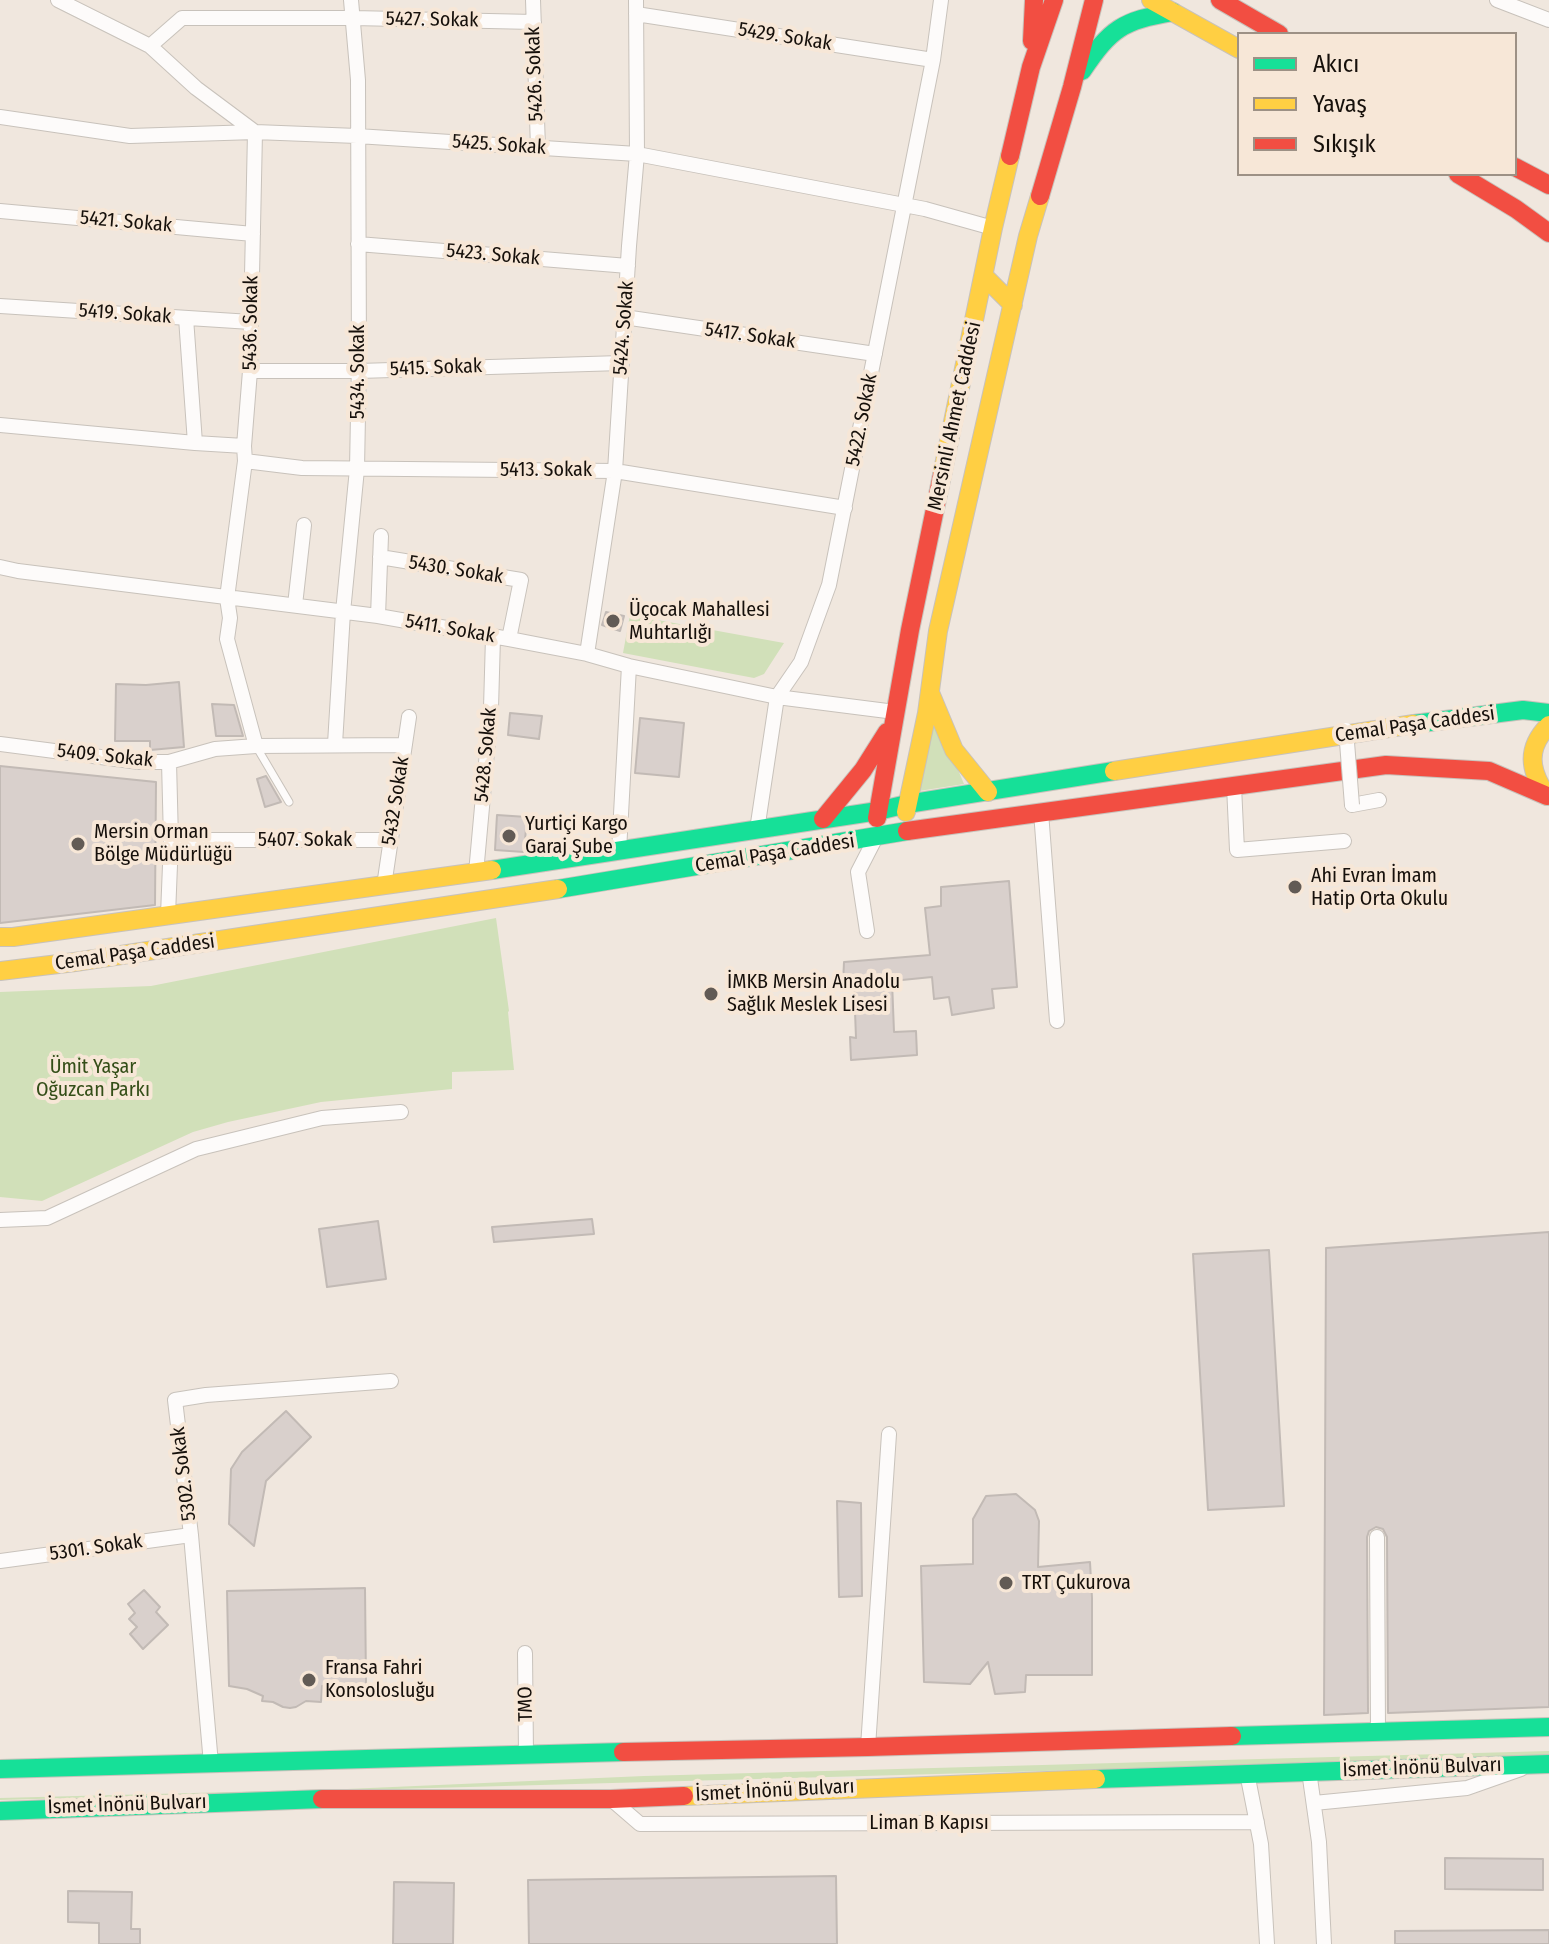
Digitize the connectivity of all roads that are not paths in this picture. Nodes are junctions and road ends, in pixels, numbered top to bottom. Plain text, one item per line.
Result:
1 (58, 0) edge
2 (351, 0) edge
3 (533, 0) edge
4 (941, 0) edge
5 (1034, 0) edge
6 (1054, 0) edge
7 (1094, 0) edge
8 (1151, 0) edge
9 (1220, 0) edge
10 (1497, 0) edge
11 (636, 7) edge
12 (1173, 12) junction
13 (353, 18) junction
14 (1549, 20) edge
15 (534, 22) junction
16 (1276, 32) edge
17 (150, 46) junction
18 (1237, 48) edge
19 (933, 60) junction
20 (1031, 67) junction
21 (1072, 87) junction
22 (0, 117) edge
23 (255, 132) junction
24 (357, 136) junction
25 (538, 148) junction
26 (637, 154) junction
27 (1517, 168) edge
28 (1461, 176) edge
29 (1548, 182) edge
30 (905, 206) junction
31 (0, 211) edge
32 (993, 228) junction
33 (1549, 233) edge
34 (253, 234) junction
35 (358, 244) junction
36 (628, 266) junction
37 (984, 276) junction
38 (1013, 305) junction
39 (0, 306) edge
40 (624, 317) junction
41 (186, 318) junction
42 (251, 322) junction
43 (875, 354) junction
44 (621, 363) junction
45 (250, 371) junction
46 (359, 371) junction
47 (0, 425) edge
48 (195, 443) junction
49 (244, 454) junction
50 (357, 469) junction
51 (615, 471) junction
52 (845, 508) junction
53 (304, 525) dead end
54 (381, 536) dead end
55 (380, 557) junction
56 (0, 567) edge
57 (227, 598) junction
58 (295, 605) junction
59 (343, 612) junction
60 (378, 616) junction
61 (493, 637) junction
62 (509, 639) junction
63 (587, 654) junction
64 (629, 666) junction
65 (930, 692) junction
66 (777, 697) junction
67 (409, 717) dead end
68 (894, 718) junction
69 (1548, 722) edge
70 (1376, 729) junction
71 (0, 744) edge
72 (335, 744) junction
73 (405, 745) junction
74 (256, 746) junction
75 (169, 762) junction
76 (1234, 786) junction
77 (988, 792) junction
78 (1548, 797) edge
79 (1379, 800) dead end
80 (289, 802) dead end
81 (907, 804) junction
82 (878, 811) junction
83 (1041, 812) junction
84 (823, 819) junction
85 (757, 830) junction
86 (904, 831) junction
87 (876, 837) junction
88 (171, 840) junction
89 (391, 840) junction
90 (1344, 841) dead end
91 (619, 851) junction
92 (476, 873) junction
93 (384, 886) junction
94 (168, 915) junction
95 (867, 931) dead end
96 (0, 937) edge
97 (0, 971) edge
98 (1057, 1021) dead end
99 (401, 1112) dead end
100 (0, 1220) edge
101 (391, 1381) dead end
102 (889, 1434) dead end
103 (191, 1535) junction
104 (1377, 1537) dead end
105 (0, 1561) edge
106 (525, 1653) dead end
107 (1549, 1727) edge
108 (1378, 1731) junction
109 (868, 1747) junction
110 (526, 1755) junction
111 (211, 1764) junction
112 (1543, 1764) edge
113 (0, 1769) edge
114 (1309, 1771) junction
115 (1247, 1773) junction
116 (611, 1799) junction
117 (1314, 1803) junction
118 (0, 1811) edge
119 (1257, 1822) junction
120 (1267, 1944) edge
121 (1324, 1944) edge

1 - 17 street
2 - 13 street, 5434. Sokak
3 - 15 street, 5426. Sokak
4 - 19 street, 5422. Sokak
5 - 20 main road
6 - 20 main road, Mersinli Ahmet Caddesi
7 - 21 main road, Mersinli Ahmet Caddesi
8 - 12 main road
9 - 16 main road
10 - 14 street
11 - 19 street, 5429. Sokak
11 - 26 street, 5424. Sokak
12 - 18 main road
12 - 21 main road
13 - 15 street, 5427. Sokak
13 - 17 street, 5427. Sokak
13 - 24 street, 5434. Sokak
15 - 25 street, 5426. Sokak
17 - 23 street
19 - 30 street, 5422. Sokak
20 - 32 main road, Mersinli Ahmet Caddesi
21 - 38 main road, Mersinli Ahmet Caddesi
22 - 23 street, 5425. Sokak
23 - 24 street, 5425. Sokak
23 - 34 street, 5436. Sokak
24 - 25 street, 5425. Sokak
24 - 35 street, 5434. Sokak
25 - 26 street, 5425. Sokak
26 - 30 street, 5425. Sokak
26 - 36 street, 5424. Sokak
27 - 29 main road
28 - 33 main road
30 - 32 street, 5425. Sokak
30 - 43 street, 5422. Sokak
31 - 34 street, 5421. Sokak
32 - 37 main road, Mersinli Ahmet Caddesi
34 - 42 street, 5436. Sokak
35 - 36 street, 5423. Sokak
35 - 46 street, 5434. Sokak
36 - 40 street, 5424. Sokak
37 - 38 main road
37 - 68 main road, Mersinli Ahmet Caddesi
38 - 65 main road, Mersinli Ahmet Caddesi
39 - 41 street, 5419. Sokak
40 - 43 street, 5417. Sokak
40 - 44 street, 5424. Sokak
41 - 42 street, 5419. Sokak
41 - 48 street
42 - 45 street, 5436. Sokak
43 - 52 street, 5422. Sokak
44 - 46 street, 5415. Sokak
44 - 51 street, 5424. Sokak
45 - 46 street, 5415. Sokak
45 - 49 street, 5436. Sokak
46 - 50 street, 5434. Sokak
47 - 48 street, 5413. Sokak
48 - 49 street, 5413. Sokak
49 - 50 street, 5413. Sokak
49 - 57 street, 5436. Sokak
50 - 51 street, 5413. Sokak
50 - 59 street, 5434. Sokak
51 - 52 street, 5413. Sokak
51 - 63 street, 5424. Sokak
52 - 66 street, 5422. Sokak
53 - 58 street
54 - 55 street
55 - 60 street
55 - 62 street, 5430. Sokak
56 - 57 street, 5411. Sokak
57 - 58 street, 5411. Sokak
57 - 74 street, 5436. Sokak
58 - 59 street, 5411. Sokak
59 - 60 street, 5411. Sokak
59 - 72 street, 5434. Sokak
60 - 61 street, 5411. Sokak
61 - 62 street, 5411. Sokak
61 - 92 street, 5428. Sokak
62 - 63 street, 5411. Sokak
63 - 64 street, 5411. Sokak
64 - 66 street, 5411. Sokak
64 - 91 street
65 - 77 main road
65 - 81 main road, Mersinli Ahmet Caddesi
66 - 68 street, 5411. Sokak
66 - 85 street, 5422. Sokak
67 - 73 street, 5432 Sokak
68 - 82 main road, Mersinli Ahmet Caddesi
68 - 84 main road
69 - 70 main road, Cemal Paşa Caddesi
69 - 78 main road
70 - 77 main road, Cemal Paşa Caddesi
70 - 79 street, bridge
71 - 75 street, 5409. Sokak
72 - 73 street, 5409. Sokak
72 - 74 street, 5409. Sokak
73 - 89 street, 5432 Sokak
74 - 75 street, 5409. Sokak
74 - 80 lane
75 - 88 street
76 - 78 main road, Cemal Paşa Caddesi
76 - 83 main road, Cemal Paşa Caddesi
76 - 90 street
77 - 81 main road, Cemal Paşa Caddesi
81 - 82 main road, Cemal Paşa Caddesi
81 - 86 main road, Mersinli Ahmet Caddesi
82 - 84 main road, Cemal Paşa Caddesi
82 - 87 main road, Mersinli Ahmet Caddesi
83 - 86 main road, Cemal Paşa Caddesi
83 - 98 street
84 - 85 main road, Cemal Paşa Caddesi
85 - 91 main road, Cemal Paşa Caddesi
86 - 87 main road, Cemal Paşa Caddesi
87 - 95 street
87 - 97 main road, Cemal Paşa Caddesi
88 - 89 street, 5407. Sokak
88 - 94 street
89 - 93 street, 5432 Sokak
91 - 92 main road, Cemal Paşa Caddesi
92 - 93 main road, Cemal Paşa Caddesi
93 - 94 main road, Cemal Paşa Caddesi
94 - 96 main road, Cemal Paşa Caddesi
99 - 100 street
101 - 103 street, 5302. Sokak
102 - 109 street
103 - 105 street, 5301. Sokak
103 - 111 street, 5302. Sokak
104 - 108 street
106 - 110 street, TMO
107 - 108 main road, İsmet İnönü Bulvarı
108 - 109 main road, İsmet İnönü Bulvarı
109 - 110 main road, İsmet İnönü Bulvarı
110 - 111 main road, İsmet İnönü Bulvarı
111 - 113 main road, İsmet İnönü Bulvarı
112 - 114 main road, İsmet İnönü Bulvarı
112 - 117 street
114 - 115 main road, İsmet İnönü Bulvarı
114 - 117 street
115 - 116 main road, İsmet İnönü Bulvarı
115 - 119 street
116 - 118 main road, İsmet İnönü Bulvarı
116 - 119 street, Liman B Kapısı
117 - 121 street
119 - 120 street

